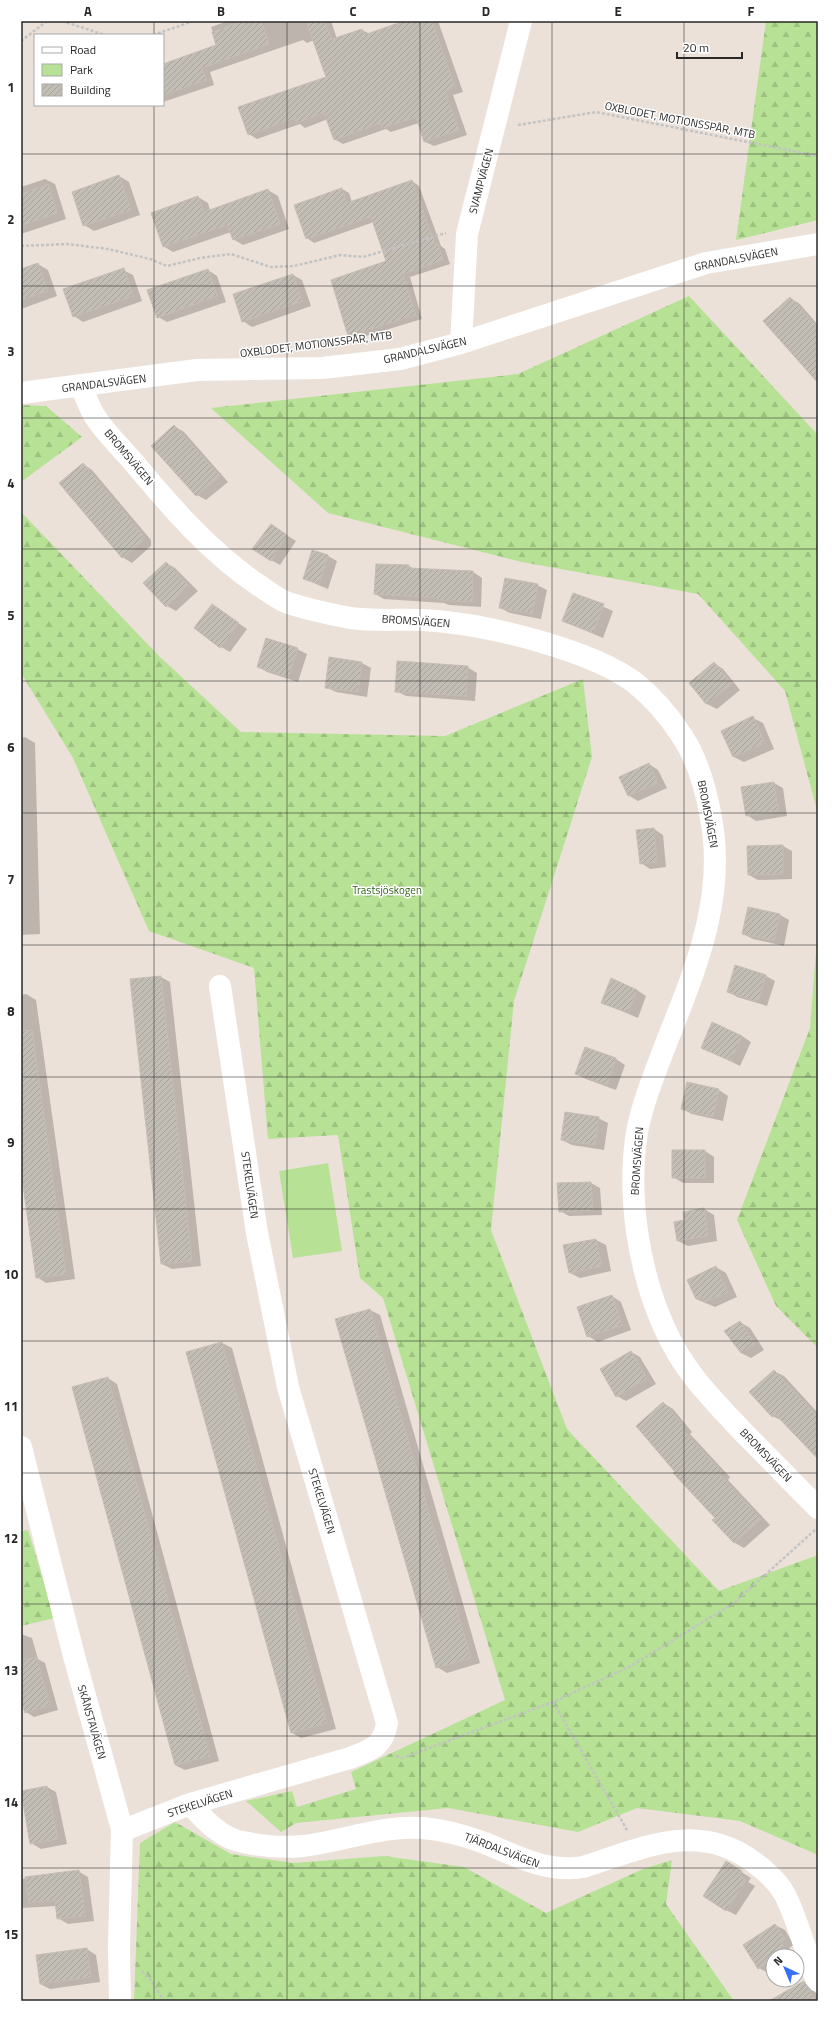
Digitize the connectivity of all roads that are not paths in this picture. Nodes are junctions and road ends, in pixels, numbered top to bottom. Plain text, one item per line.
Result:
1 (521, 21) edge
2 (818, 244) edge
3 (461, 343) junction
4 (81, 386) junction
5 (21, 393) edge
6 (220, 986) dead end
7 (21, 1447) edge
8 (818, 1508) edge
9 (190, 1804) junction
10 (122, 1829) junction
11 (818, 1981) edge
12 (120, 2001) edge

1 - 3 street, SVAMPVÄGEN
2 - 3 street, GRANDALSVÄGEN
3 - 4 street, GRANDALSVÄGEN
4 - 5 street, GRANDALSVÄGEN
4 - 8 street, BROMSVÄGEN
6 - 9 street, STEKELVÄGEN
7 - 10 street, SKÅNSTAVÄGEN
9 - 10 street, STEKELVÄGEN
9 - 11 street, TJÄRDALSVÄGEN
10 - 12 street, SKÅNSTAVÄGEN

